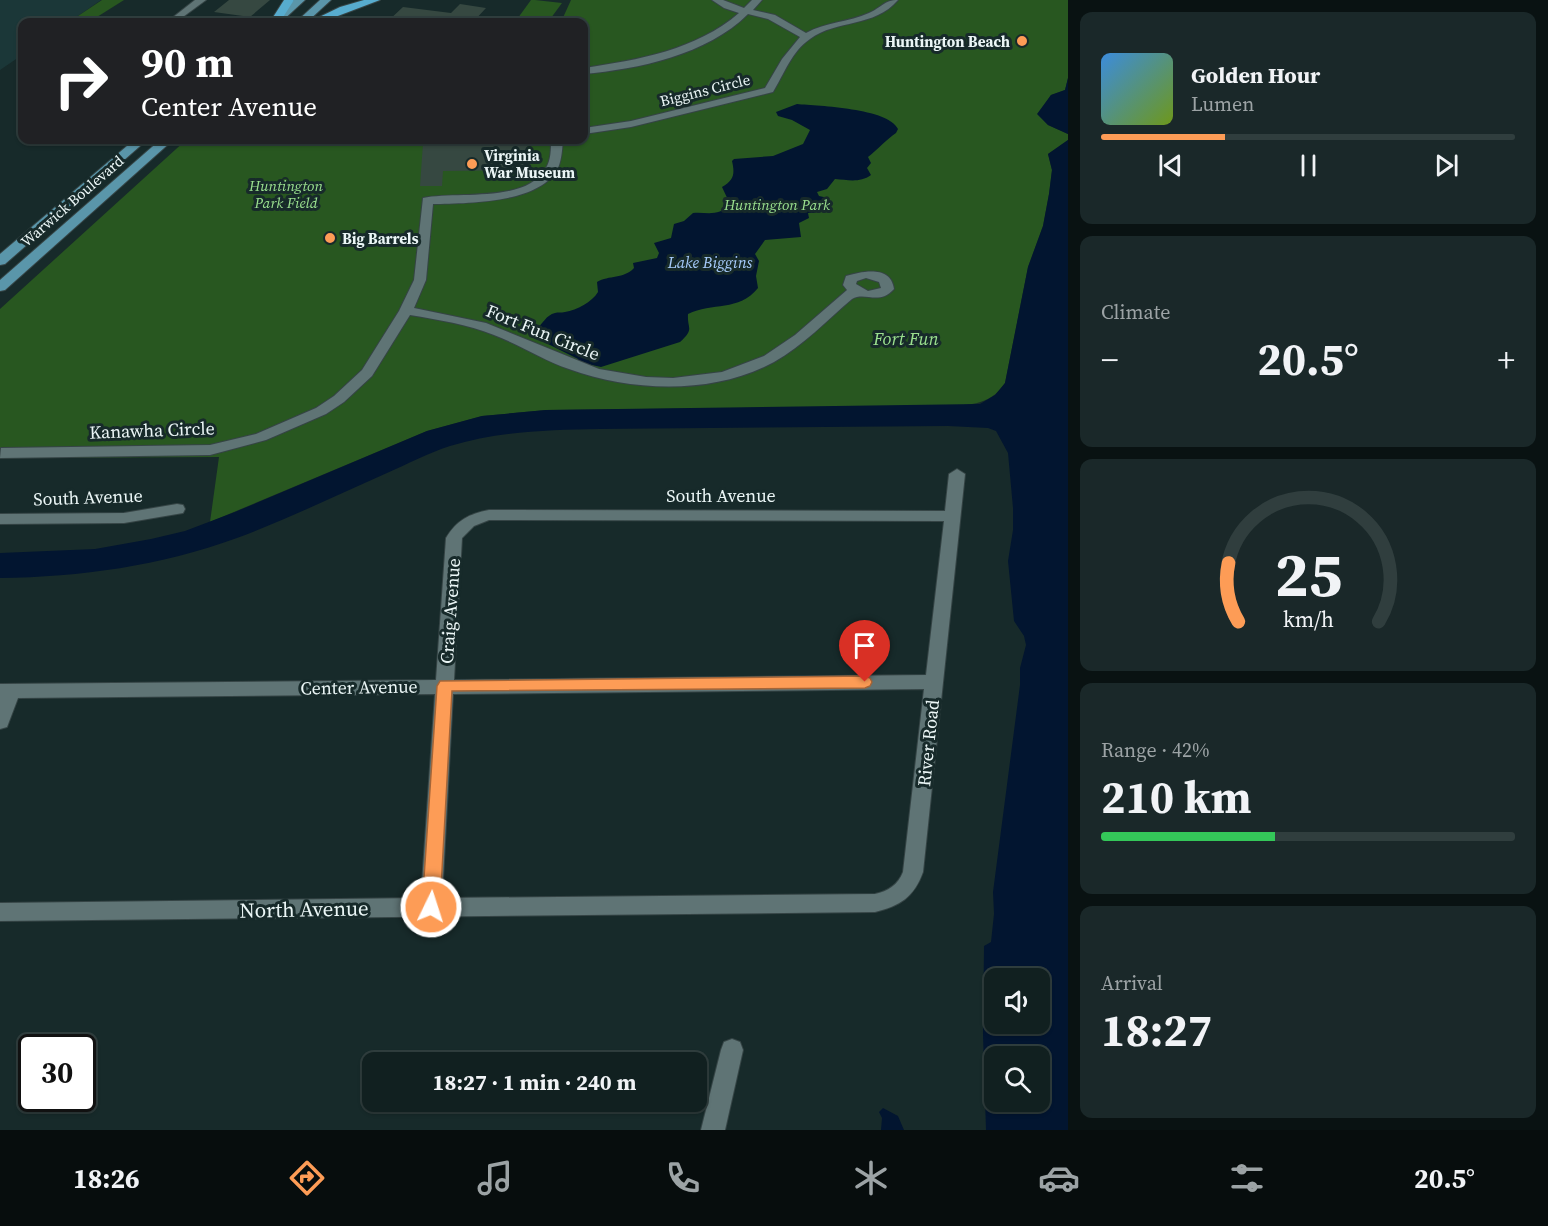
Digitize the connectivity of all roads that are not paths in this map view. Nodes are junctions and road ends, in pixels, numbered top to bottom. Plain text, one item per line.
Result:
1 (201, 0) edge
2 (289, 0) edge
3 (300, 0) edge
4 (326, 0) edge
5 (375, 0) edge
6 (717, 0) edge
7 (757, 0) edge
8 (893, 0) edge
9 (748, 11) junction
10 (176, 18) edge
11 (277, 18) edge
12 (280, 18) edge
13 (306, 18) edge
14 (323, 18) edge
15 (807, 36) junction
16 (588, 70) edge
17 (588, 130) edge
18 (136, 144) edge
19 (162, 144) edge
20 (557, 144) edge
21 (0, 262) edge
22 (21, 268) junction
23 (0, 287) edge
24 (856, 291) dead end
25 (406, 311) junction
26 (1, 453) edge
27 (957, 474) dead end
28 (177, 509) dead end
29 (489, 515) joint
30 (953, 516) junction
31 (0, 519) edge
32 (935, 681) junction
33 (445, 686) junction
34 (5, 691) edge
35 (0, 722) edge
36 (788, 904) joint
37 (431, 907) junction
38 (0, 912) edge
39 (732, 1050) dead end
40 (713, 1130) edge

1 - 10 street
2 - 11 highway
3 - 12 main road
4 - 13 main road
5 - 14 highway
6 - 9 street
7 - 9 street
8 - 15 street
9 - 15 street
9 - 16 street
15 - 17 street, Biggins Circle
18 - 21 main road, Warwick Boulevard
19 - 22 main road, Warwick Boulevard
20 - 25 street, Kanawha Circle
21 - 22 main road
22 - 23 main road, Warwick Boulevard
24 - 25 street, Fort Fun Circle
25 - 26 street, Kanawha Circle
27 - 30 street, River Road
28 - 31 street, South Avenue
29 - 30 street, South Avenue
29 - 33 street, Craig Avenue
30 - 32 street, River Road
32 - 33 street, Center Avenue
32 - 36 street, River Road
33 - 34 street, Center Avenue
33 - 37 street, Craig Avenue
34 - 35 street
36 - 37 street, North Avenue
37 - 38 street, North Avenue
39 - 40 street

